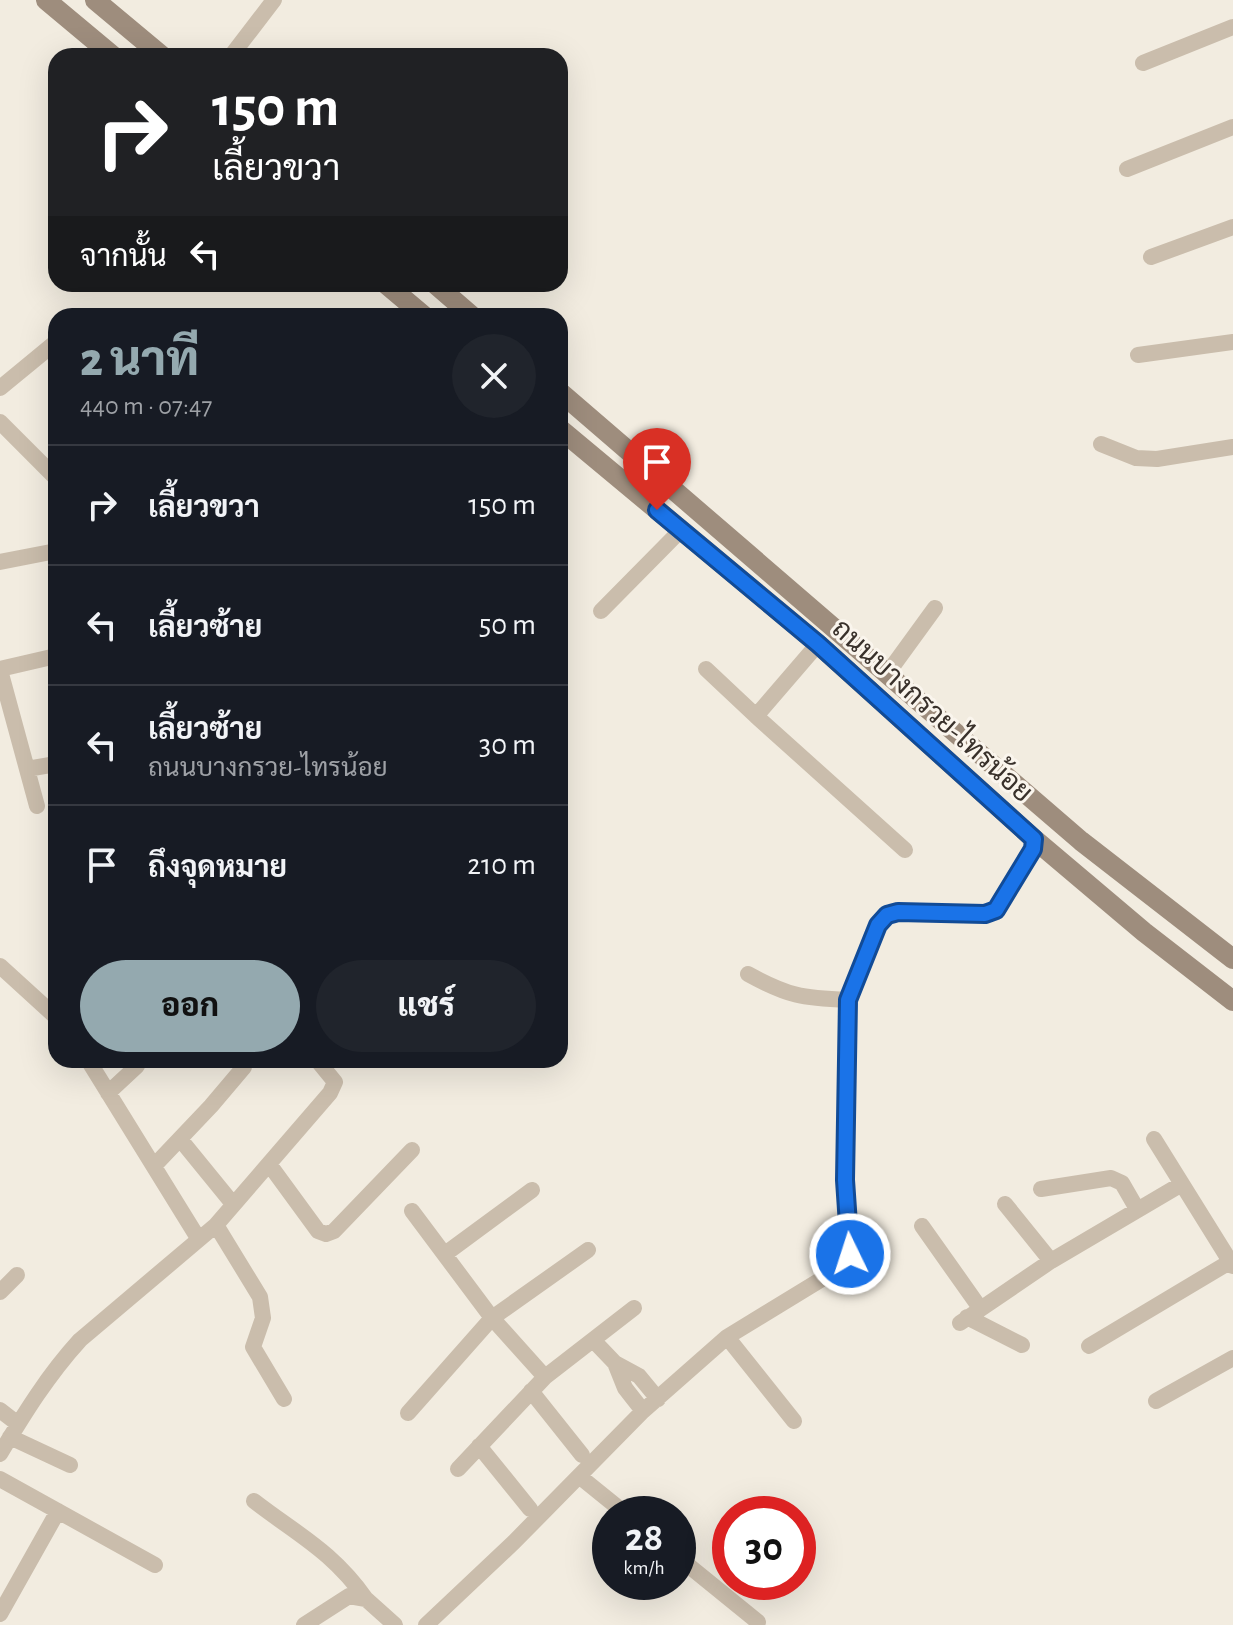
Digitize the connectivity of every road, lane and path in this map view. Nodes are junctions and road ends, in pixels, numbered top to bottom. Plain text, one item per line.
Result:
1 (46, 0) edge
2 (93, 0) edge
3 (274, 0) edge
4 (73, 22) junction
5 (1233, 27) edge
6 (104, 48) edge
7 (152, 48) edge
8 (237, 48) edge
9 (1143, 63) dead end
10 (1233, 127) edge
11 (1127, 169) dead end
12 (1233, 227) edge
13 (1151, 257) dead end
14 (396, 292) edge
15 (444, 292) edge
16 (414, 308) edge
17 (463, 308) edge
18 (1233, 342) edge
19 (48, 349) edge
20 (1138, 355) dead end
21 (0, 388) edge
22 (568, 399) edge
23 (0, 422) edge
24 (568, 436) edge
25 (1101, 444) dead end
26 (1233, 447) edge
27 (48, 470) edge
28 (681, 530) junction
29 (48, 553) edge
30 (0, 562) edge
31 (935, 608) dead end
32 (601, 611) dead end
33 (818, 644) junction
34 (48, 658) edge
35 (0, 669) edge
36 (706, 669) dead end
37 (887, 674) junction
38 (756, 716) junction
39 (48, 765) edge
40 (27, 769) junction
41 (37, 806) dead end
42 (1034, 839) junction
43 (905, 850) dead end
44 (1233, 959) edge
45 (0, 966) edge
46 (748, 974) dead end
47 (848, 1000) junction
48 (1233, 1001) edge
49 (48, 1010) edge
50 (93, 1068) edge
51 (135, 1068) edge
52 (243, 1068) edge
53 (324, 1068) edge
54 (108, 1093) junction
55 (180, 1139) junction
56 (1154, 1139) dead end
57 (412, 1150) dead end
58 (269, 1164) junction
59 (154, 1166) junction
60 (1180, 1185) junction
61 (1041, 1189) dead end
62 (532, 1190) dead end
63 (233, 1204) junction
64 (1005, 1204) dead end
65 (1137, 1209) junction
66 (412, 1211) dead end
67 (216, 1225) junction
68 (922, 1226) dead end
69 (198, 1238) junction
70 (588, 1250) dead end
71 (445, 1254) junction
72 (1051, 1261) junction
73 (1232, 1262) edge
74 (17, 1275) dead end
75 (0, 1292) edge
76 (634, 1308) dead end
77 (969, 1316) junction
78 (492, 1318) junction
79 (727, 1337) junction
80 (593, 1340) junction
81 (1022, 1345) dead end
82 (1089, 1346) dead end
83 (1233, 1358) edge
84 (615, 1363) junction
85 (545, 1377) junction
86 (531, 1391) junction
87 (284, 1399) dead end
88 (658, 1399) junction
89 (1156, 1401) dead end
90 (0, 1410) edge
91 (643, 1411) junction
92 (408, 1413) dead end
93 (794, 1421) dead end
94 (14, 1430) junction
95 (479, 1446) junction
96 (0, 1454) edge
97 (582, 1455) dead end
98 (70, 1465) dead end
99 (458, 1469) dead end
100 (579, 1476) junction
101 (0, 1479) edge
102 (604, 1496) edge
103 (254, 1501) dead end
104 (530, 1509) dead end
105 (58, 1511) junction
106 (155, 1565) dead end
107 (696, 1572) edge
108 (366, 1599) junction
109 (0, 1614) edge
110 (758, 1622) dead end
111 (304, 1625) edge
112 (395, 1625) edge
113 (426, 1625) edge

1 - 4 main road
2 - 4 main road
2 - 7 main road
3 - 8 street
4 - 6 main road
5 - 9 street
10 - 11 street
12 - 13 street
14 - 16 main road
15 - 17 main road
18 - 20 street
19 - 21 street
22 - 37 main road, ถนนบางกรวย-ไทรน้อย
23 - 27 street
24 - 28 main road, ถนนบางกรวย-ไทรน้อย
25 - 26 street
28 - 32 street
28 - 33 main road, ถนนบางกรวย-ไทรน้อย
29 - 30 street
31 - 37 street
33 - 38 street
33 - 42 main road, ถนนบางกรวย-ไทรน้อย
34 - 35 street
35 - 40 street
36 - 38 street
37 - 44 main road, ถนนบางกรวย-ไทรน้อย
38 - 43 street
39 - 40 street
40 - 41 street
42 - 47 street
42 - 48 main road, ถนนบางกรวย-ไทรน้อย
45 - 49 street
46 - 47 street
47 - 79 street
50 - 54 street
51 - 54 street
52 - 55 street
53 - 58 street
54 - 59 street
55 - 59 street
55 - 63 street
56 - 60 street
57 - 58 street
58 - 63 street
59 - 69 street
60 - 65 street
60 - 73 street
61 - 65 street
62 - 71 street
63 - 67 street
64 - 72 street
65 - 72 street
66 - 71 street
67 - 69 street
67 - 87 street
68 - 77 street
69 - 94 street
70 - 78 street
71 - 78 street
72 - 77 street
73 - 82 street
74 - 75 street
76 - 80 street
77 - 81 street
78 - 85 street
78 - 92 street
79 - 88 street
79 - 93 street
80 - 84 street
80 - 85 street
83 - 89 street
84 - 88 street
84 - 91 street
85 - 86 street
86 - 95 street
86 - 97 street
88 - 91 street
90 - 94 street
91 - 100 street
94 - 96 street
94 - 98 street
95 - 99 street
95 - 104 street
100 - 102 street
100 - 113 street
101 - 105 street
103 - 108 street
105 - 106 street
105 - 109 street
107 - 110 street
108 - 111 street
108 - 112 street

